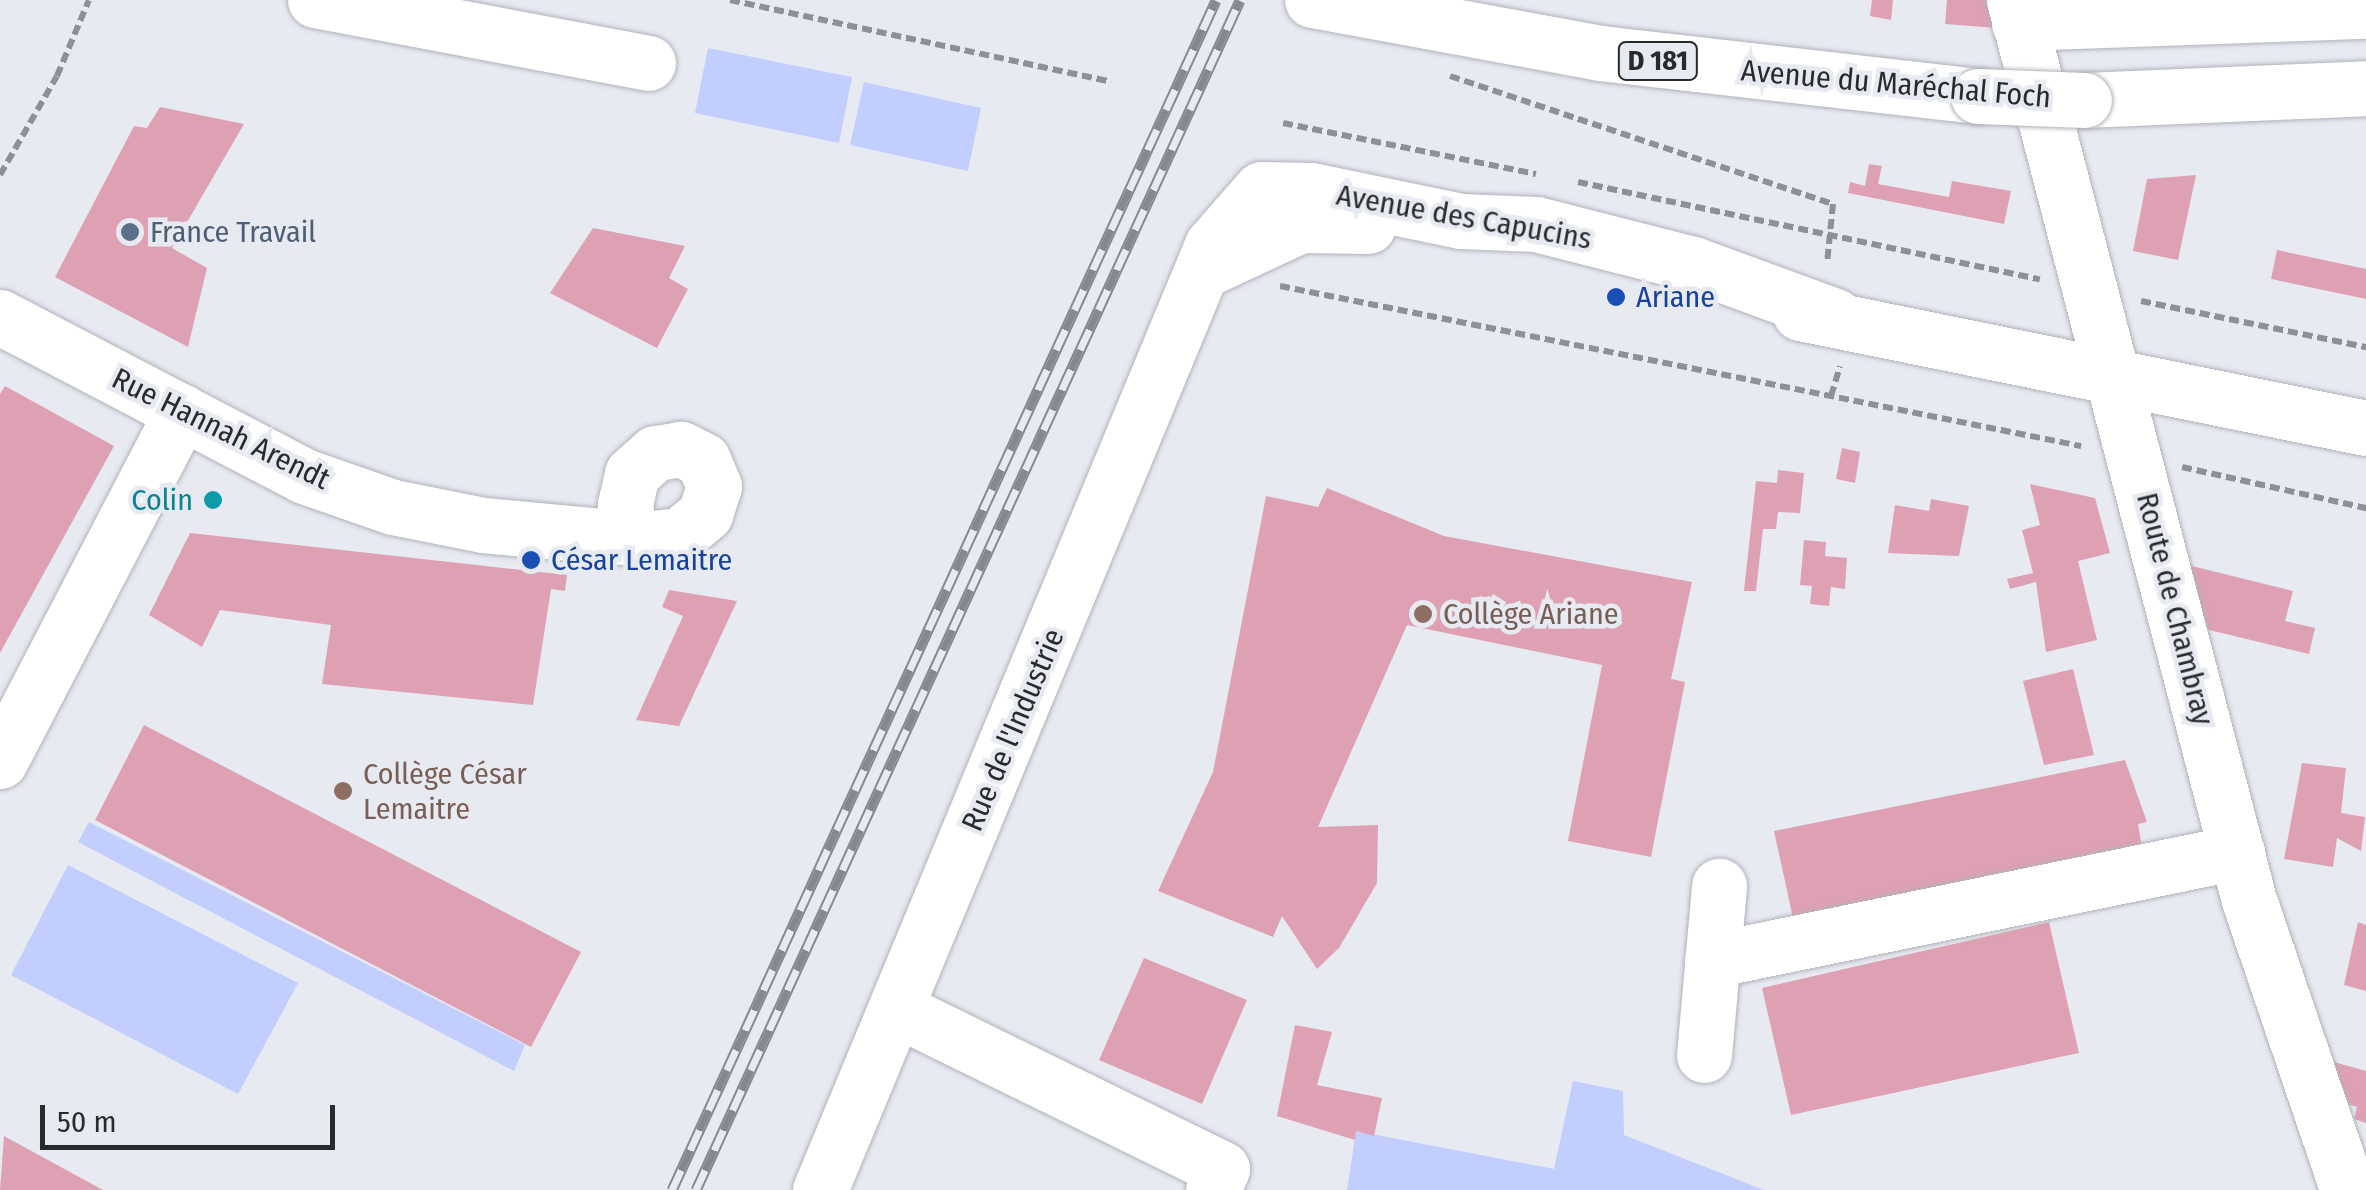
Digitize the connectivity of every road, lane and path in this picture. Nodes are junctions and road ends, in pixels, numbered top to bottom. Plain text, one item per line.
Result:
1 (89, 0) edge
2 (315, 0) edge
3 (730, 0) edge
4 (1326, 3) edge
5 (2016, 11) edge
6 (2366, 11) edge
7 (648, 63) dead end
8 (1442, 74) dead end
9 (1111, 82) dead end
10 (2366, 88) edge
11 (1282, 123) dead end
12 (0, 175) edge
13 (1259, 215) joint
14 (1830, 233) junction
15 (1206, 269) junction
16 (2092, 290) junction
17 (1836, 316) junction
18 (0, 317) edge
19 (2366, 347) edge
20 (2113, 375) junction
21 (1832, 396) junction
22 (182, 412) junction
23 (2366, 428) edge
24 (2136, 457) junction
25 (2366, 508) edge
26 (630, 537) dead end
27 (0, 761) edge
28 (2237, 852) junction
29 (1719, 886) dead end
30 (1712, 960) junction
31 (896, 1009) junction
32 (1704, 1055) dead end
33 (820, 1190) edge
34 (1213, 1190) edge
35 (2348, 1190) edge

1 - 12 path
2 - 7 street
3 - 9 path
4 - 10 street, Avenue du Maréchal Foch / D 181, bridge
5 - 6 street
5 - 16 street, Route de Chambray
8 - 14 path
11 - 14 path
13 - 15 street, Rue de l'Industrie
13 - 17 street, Avenue des Capucins
14 - 16 path
14 - 17 path
15 - 21 path
15 - 31 street, Rue de l'Industrie
16 - 19 path
16 - 20 street, Route de Chambray
17 - 20 street, Avenue des Capucins
17 - 21 path
18 - 22 street, Rue Hannah Arendt
20 - 23 street, Avenue des Capucins
20 - 24 street, Route de Chambray
21 - 24 path
22 - 26 street, Rue Hannah Arendt
22 - 27 street
24 - 25 path
24 - 28 street, Route de Chambray
28 - 30 street
28 - 35 street, Route de Chambray
29 - 30 street
30 - 32 street
31 - 33 street, Rue de l'Industrie
31 - 34 street

